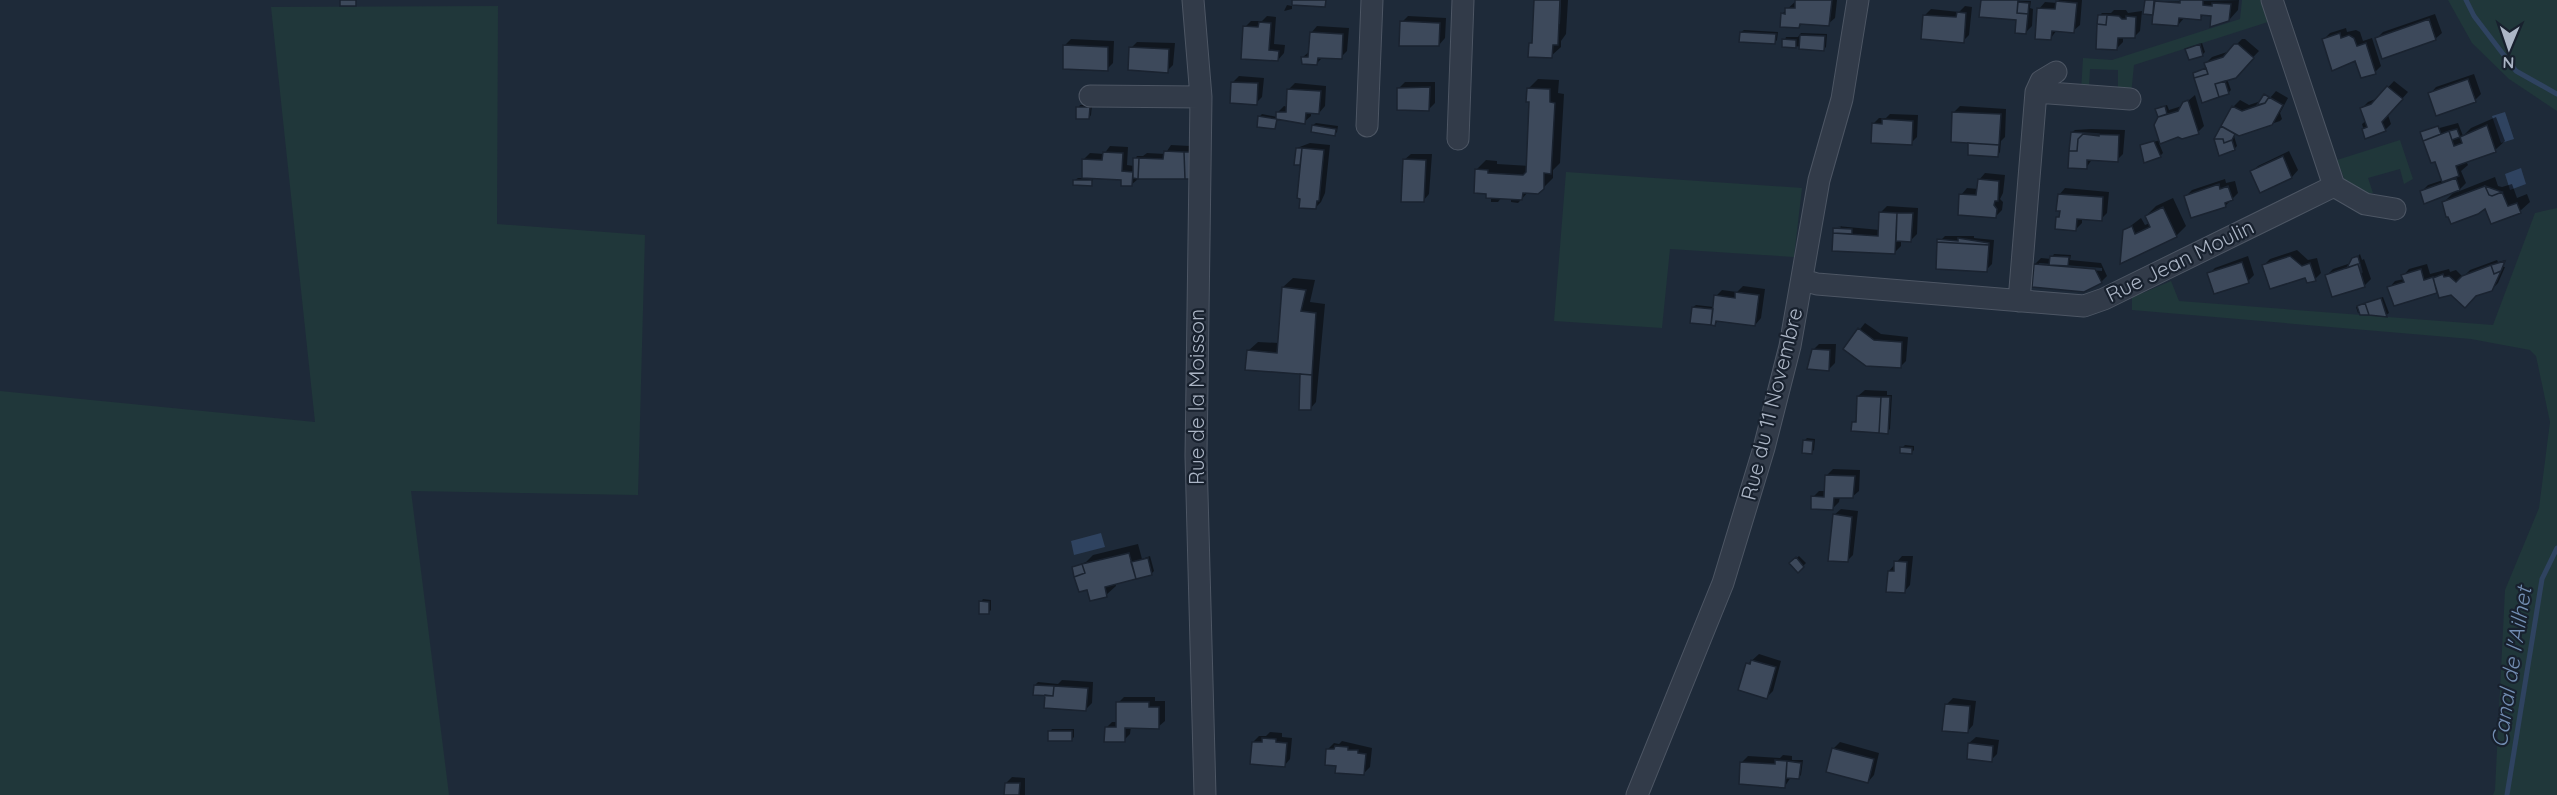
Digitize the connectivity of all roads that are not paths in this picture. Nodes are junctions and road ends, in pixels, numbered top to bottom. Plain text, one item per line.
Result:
1 (1193, 0) edge
2 (1372, 0) edge
3 (1463, 0) edge
4 (1858, 0) edge
5 (2272, 0) edge
6 (2056, 72) dead end
7 (2036, 93) junction
8 (1090, 96) dead end
9 (1201, 97) junction
10 (2130, 99) dead end
11 (1367, 126) dead end
12 (1458, 139) dead end
13 (2334, 186) junction
14 (2395, 209) dead end
15 (1803, 280) junction
16 (2019, 301) junction
17 (1205, 795) edge
18 (1637, 795) edge

1 - 9 street, Rue de la Moisson
2 - 11 street
3 - 12 street
4 - 15 street, Rue du 11 Novembre
5 - 13 street
6 - 7 street
7 - 10 street
7 - 16 street
8 - 9 street
9 - 17 street, Rue de la Moisson
13 - 14 street
13 - 16 street, Rue Jean Moulin
15 - 16 street, Rue Jean Moulin
15 - 18 street, Rue du 11 Novembre

